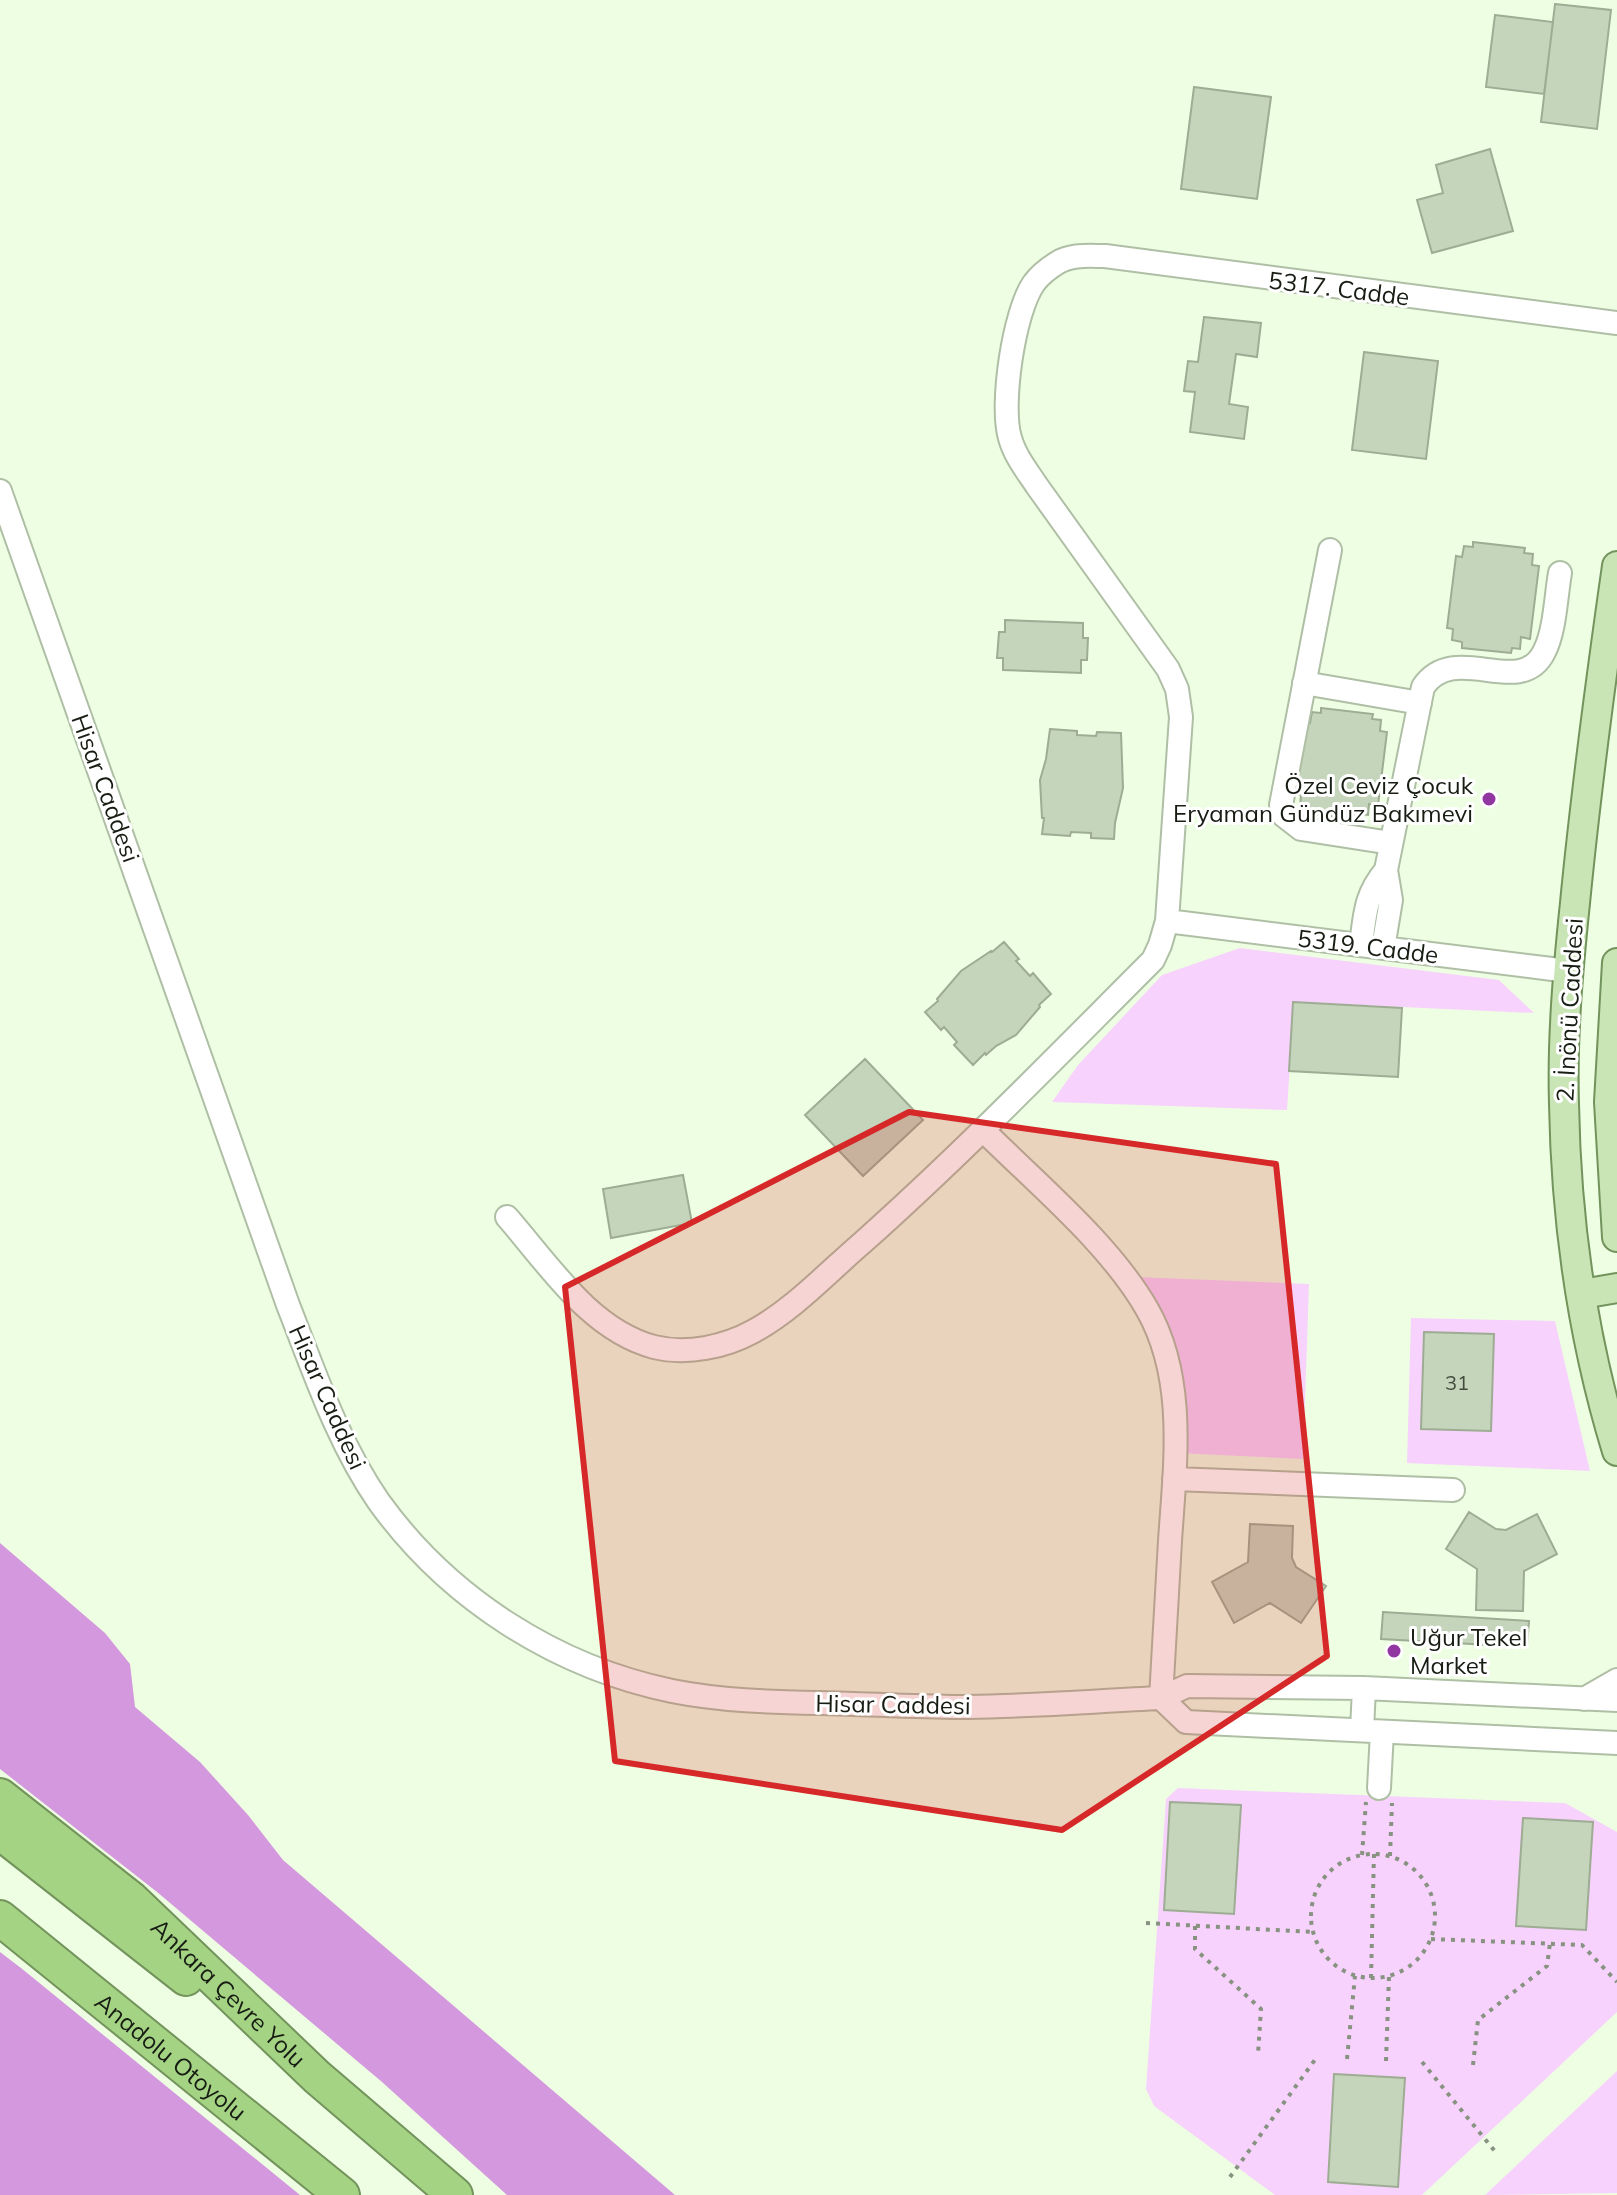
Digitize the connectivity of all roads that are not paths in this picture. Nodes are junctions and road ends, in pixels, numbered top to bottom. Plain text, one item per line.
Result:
1 (1617, 323) edge
2 (0, 491) edge
3 (1330, 550) dead end
4 (1617, 566) edge
5 (1560, 573) dead end
6 (1304, 683) junction
7 (1420, 703) junction
8 (1391, 843) junction
9 (1167, 921) junction
10 (1372, 946) junction
11 (1617, 963) edge
12 (1568, 971) junction
13 (983, 1130) junction
14 (507, 1217) dead end
15 (1617, 1237) edge
16 (1617, 1288) edge
17 (1582, 1294) junction
18 (1617, 1451) edge
19 (1174, 1479) junction
20 (1453, 1490) dead end
21 (1617, 1680) edge
22 (1364, 1688) junction
23 (1161, 1698) junction
24 (1584, 1699) junction
25 (1617, 1700) edge
26 (1372, 1731) junction
27 (1617, 1743) edge
28 (0, 1796) edge
29 (1379, 1797) road end
30 (0, 1832) edge
31 (0, 1918) edge
32 (317, 2077) junction
33 (342, 2195) edge
34 (455, 2195) edge

1 - 9 street, 5317. Cadde
2 - 23 street, Hisar Caddesi
3 - 6 street
4 - 12 main road, 2. İnönü Caddesi
5 - 7 street
6 - 7 street
6 - 8 street
7 - 8 street
8 - 10 street
9 - 10 street, 5319. Cadde
9 - 13 street
10 - 12 street, 5319. Cadde
11 - 15 main road, 2. İnönü Caddesi
12 - 17 main road, 2. İnönü Caddesi
13 - 14 street
13 - 19 street
16 - 17 main road
17 - 18 main road, 2. İnönü Caddesi
19 - 20 street
19 - 23 street
21 - 24 street
22 - 23 street, Hisar Caddesi
22 - 24 street, Hisar Caddesi
22 - 26 street
23 - 26 street
24 - 25 street, Hisar Caddesi
26 - 27 street
26 - 29 street
28 - 32 highway, Ankara Çevre Yolu
30 - 32 highway
31 - 33 highway, Anadolu Otoyolu
32 - 34 highway, Ankara Çevre Yolu

